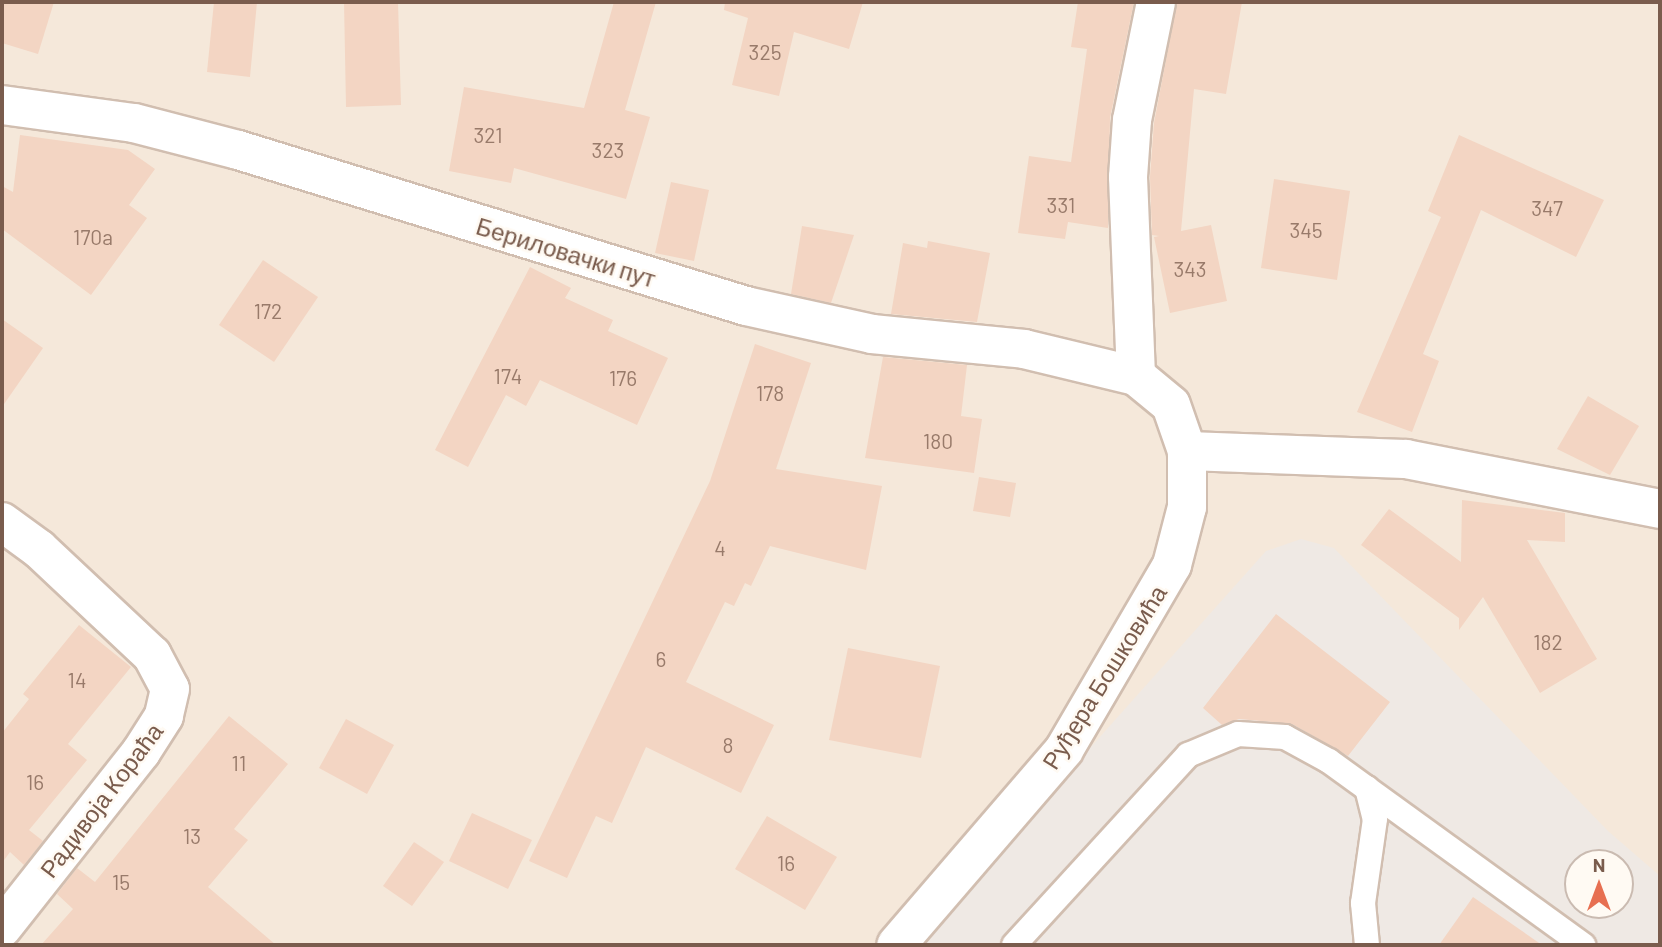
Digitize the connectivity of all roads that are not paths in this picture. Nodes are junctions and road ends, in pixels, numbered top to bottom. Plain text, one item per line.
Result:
1 (1156, 2) edge
2 (2, 105) edge
3 (1136, 376) junction
4 (1187, 452) junction
5 (1660, 509) edge
6 (2, 522) edge
7 (1367, 788) junction
8 (2, 928) edge
9 (896, 945) edge
10 (1014, 945) edge
11 (1367, 945) edge
12 (1583, 945) edge

1 - 3 street
2 - 3 street, Бериловачки пут
3 - 4 street, Руђера Бошковића
4 - 5 street
4 - 9 street, Руђера Бошковића
6 - 8 street, Радивоја Кораћа
7 - 10 lane
7 - 11 lane
7 - 12 lane

